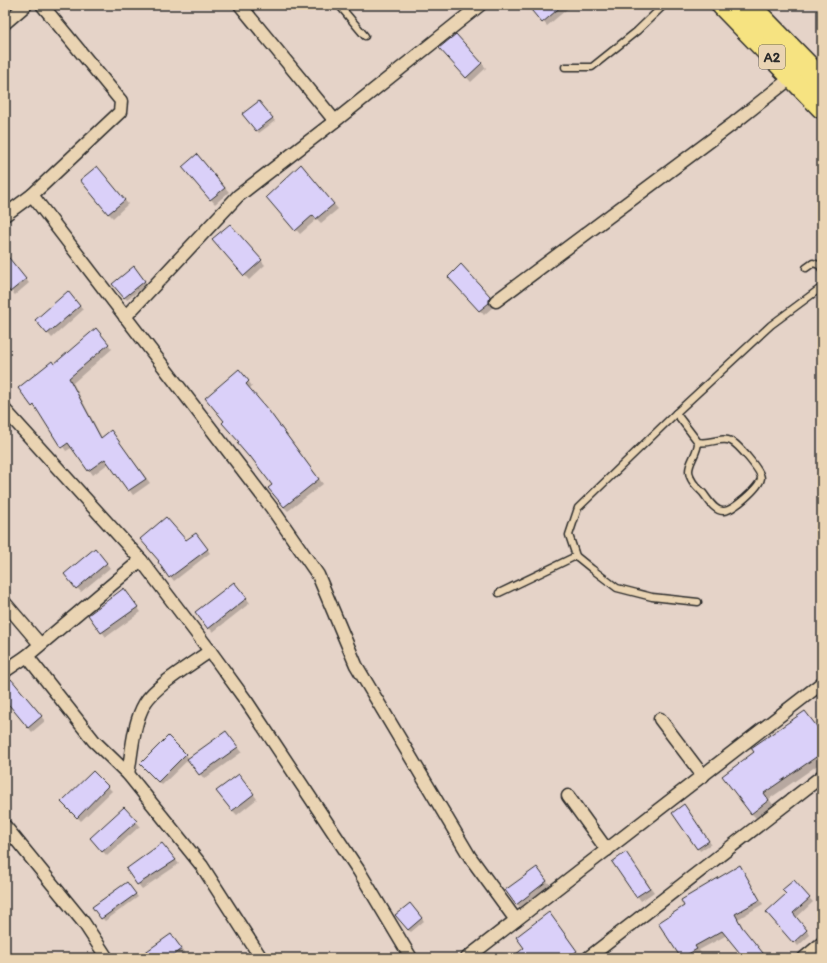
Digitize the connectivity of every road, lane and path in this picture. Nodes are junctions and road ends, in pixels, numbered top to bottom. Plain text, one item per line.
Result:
1 (26, 5) edge
2 (42, 5) edge
3 (240, 5) edge
4 (339, 5) edge
5 (480, 5) edge
6 (664, 5) edge
7 (723, 5) edge
8 (748, 5) edge
9 (5, 23) edge
10 (365, 36) dead end
11 (565, 67) dead end
12 (792, 77) junction
13 (822, 82) edge
14 (822, 107) edge
15 (335, 121) junction
16 (32, 195) junction
17 (5, 215) edge
18 (806, 268) dead end
19 (822, 269) edge
20 (822, 287) edge
21 (496, 302) dead end
22 (125, 317) junction
23 (5, 410) edge
24 (676, 413) junction
25 (698, 442) junction
26 (576, 556) junction
27 (141, 560) junction
28 (499, 593) dead end
29 (698, 602) dead end
30 (5, 603) edge
31 (39, 643) junction
32 (210, 652) junction
33 (26, 656) junction
34 (5, 671) edge
35 (822, 683) edge
36 (660, 719) dead end
37 (128, 774) junction
38 (703, 776) junction
39 (822, 776) edge
40 (568, 796) dead end
41 (5, 826) edge
42 (606, 850) junction
43 (516, 920) junction
44 (822, 942) edge
45 (107, 958) edge
46 (261, 958) edge
47 (411, 958) edge
48 (467, 958) edge
49 (588, 958) edge
50 (804, 958) edge

1 - 9 street
2 - 16 street
3 - 15 street
4 - 10 lane
5 - 15 street
6 - 11 lane
7 - 12 highway, A2
8 - 13 highway, A2
12 - 14 highway, A2
12 - 21 street
15 - 22 street
16 - 17 street
16 - 22 street
18 - 19 lane
20 - 24 lane
22 - 43 street
23 - 27 street
24 - 25 lane
24 - 26 lane
25 - 25 lane
26 - 28 lane
26 - 29 lane
27 - 31 street
27 - 32 street
30 - 31 street
31 - 33 street
32 - 37 street
32 - 47 street
33 - 34 street
33 - 37 street
35 - 38 street
36 - 38 street
37 - 46 street
38 - 42 street
39 - 49 street
40 - 42 street
41 - 45 street
42 - 43 street
43 - 48 street
44 - 50 street

